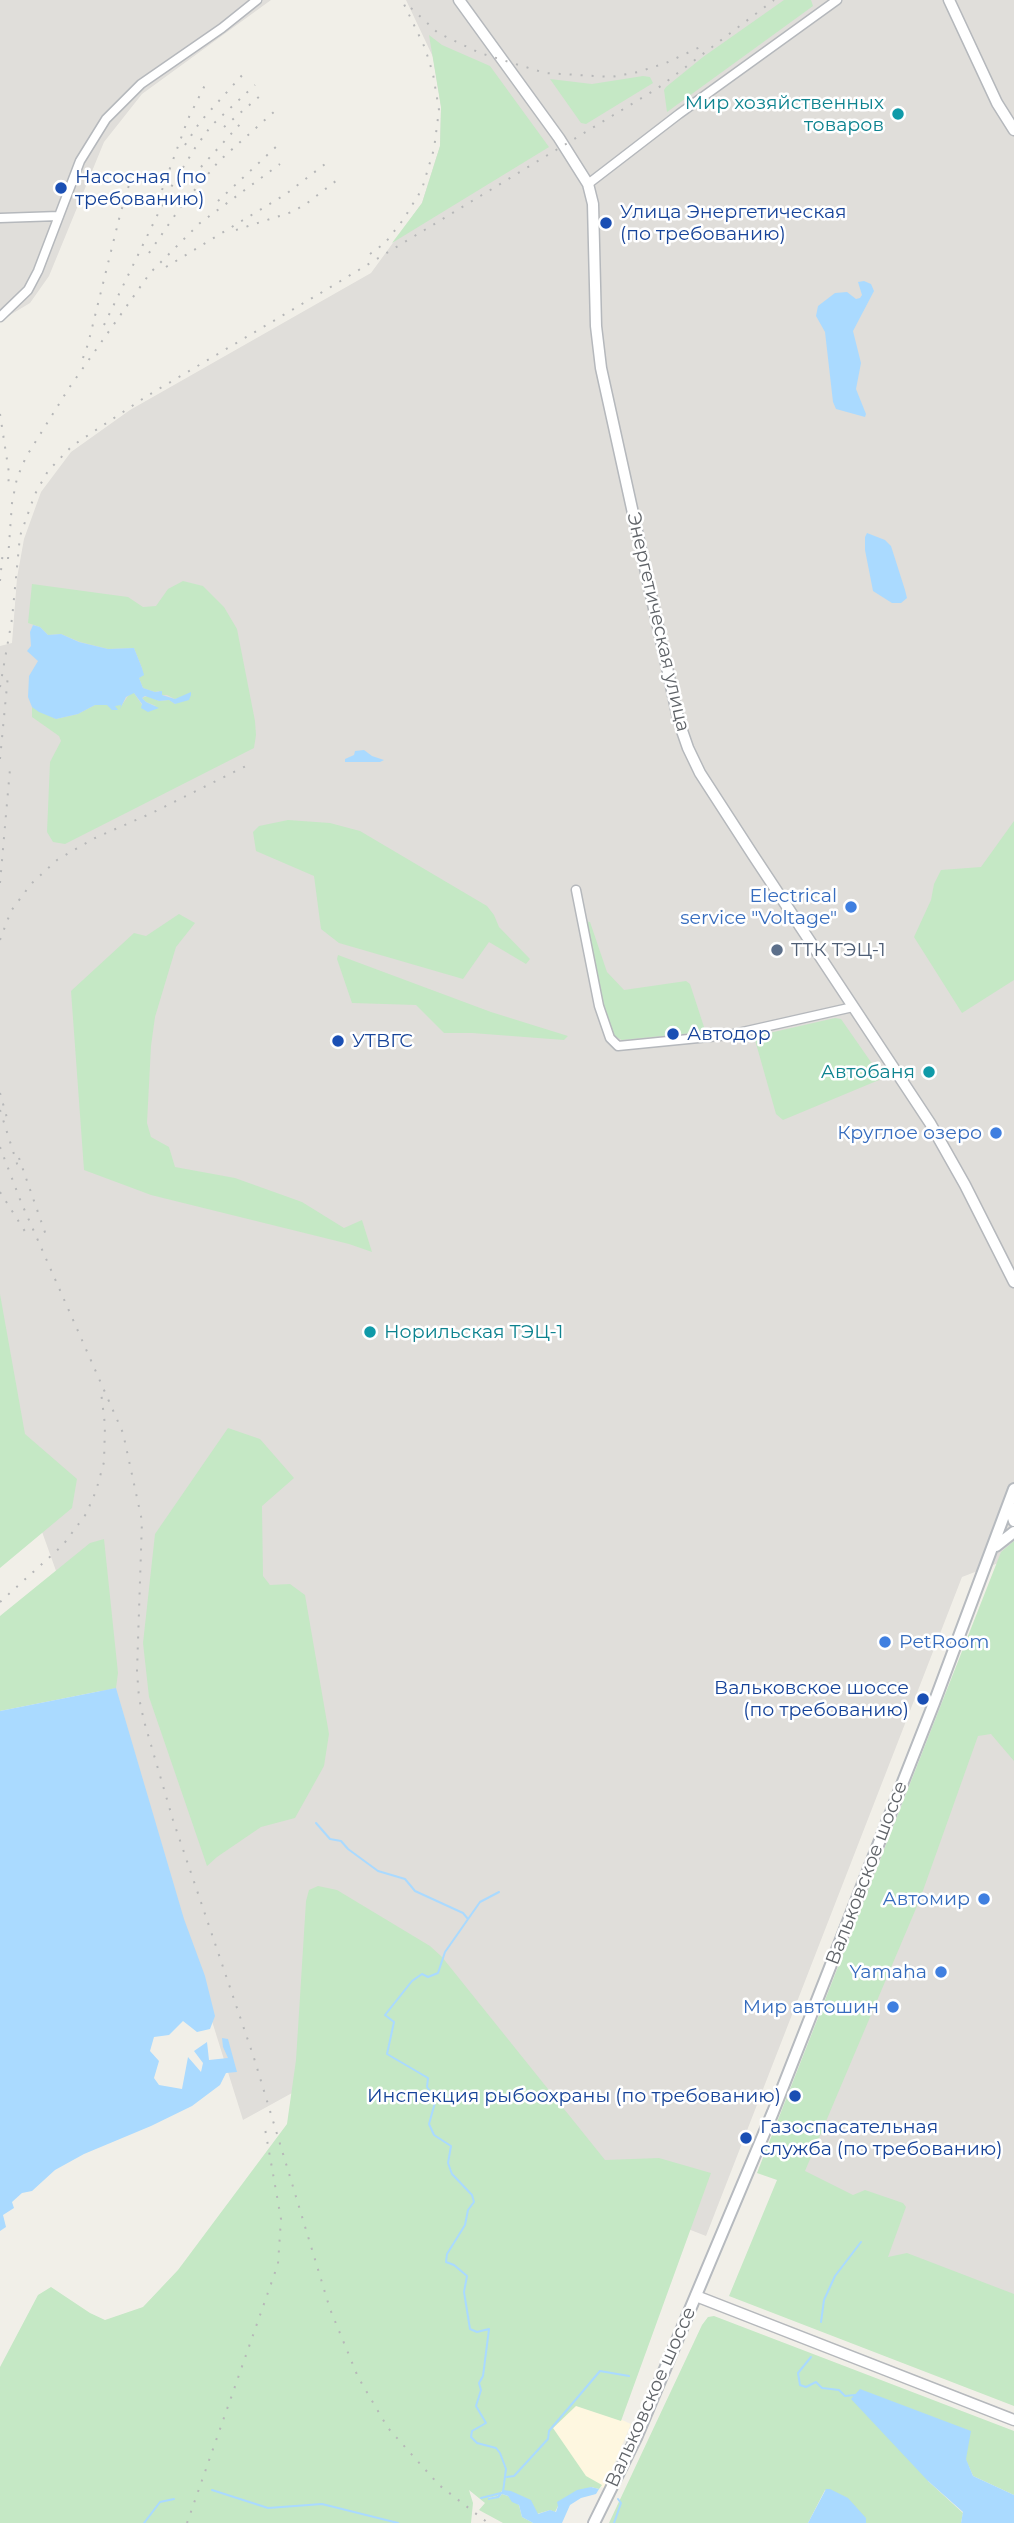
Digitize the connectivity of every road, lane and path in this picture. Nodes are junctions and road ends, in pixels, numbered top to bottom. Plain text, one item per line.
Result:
1 (257, 0) edge
2 (459, 0) edge
3 (837, 0) edge
4 (949, 0) edge
5 (1014, 131) edge
6 (589, 184) junction
7 (59, 216) junction
8 (0, 218) edge
9 (0, 317) edge
10 (576, 890) dead end
11 (853, 1007) junction
12 (1014, 1282) edge
13 (1014, 1489) edge
14 (1009, 1505) junction
15 (1014, 1521) edge
16 (1011, 1533) edge
17 (992, 1550) junction
18 (696, 2296) junction
19 (1014, 2420) edge
20 (594, 2523) edge

1 - 7 street
2 - 6 street
3 - 6 street
4 - 5 street
6 - 11 street, Энергетическая улица
7 - 8 street
7 - 9 street
10 - 11 street
11 - 12 street, Энергетическая улица
13 - 14 main road, Вальковское шоссе
14 - 15 main road
14 - 17 main road, Вальковское шоссе
16 - 17 main road
17 - 18 main road, Вальковское шоссе
18 - 19 street
18 - 20 main road, Вальковское шоссе

